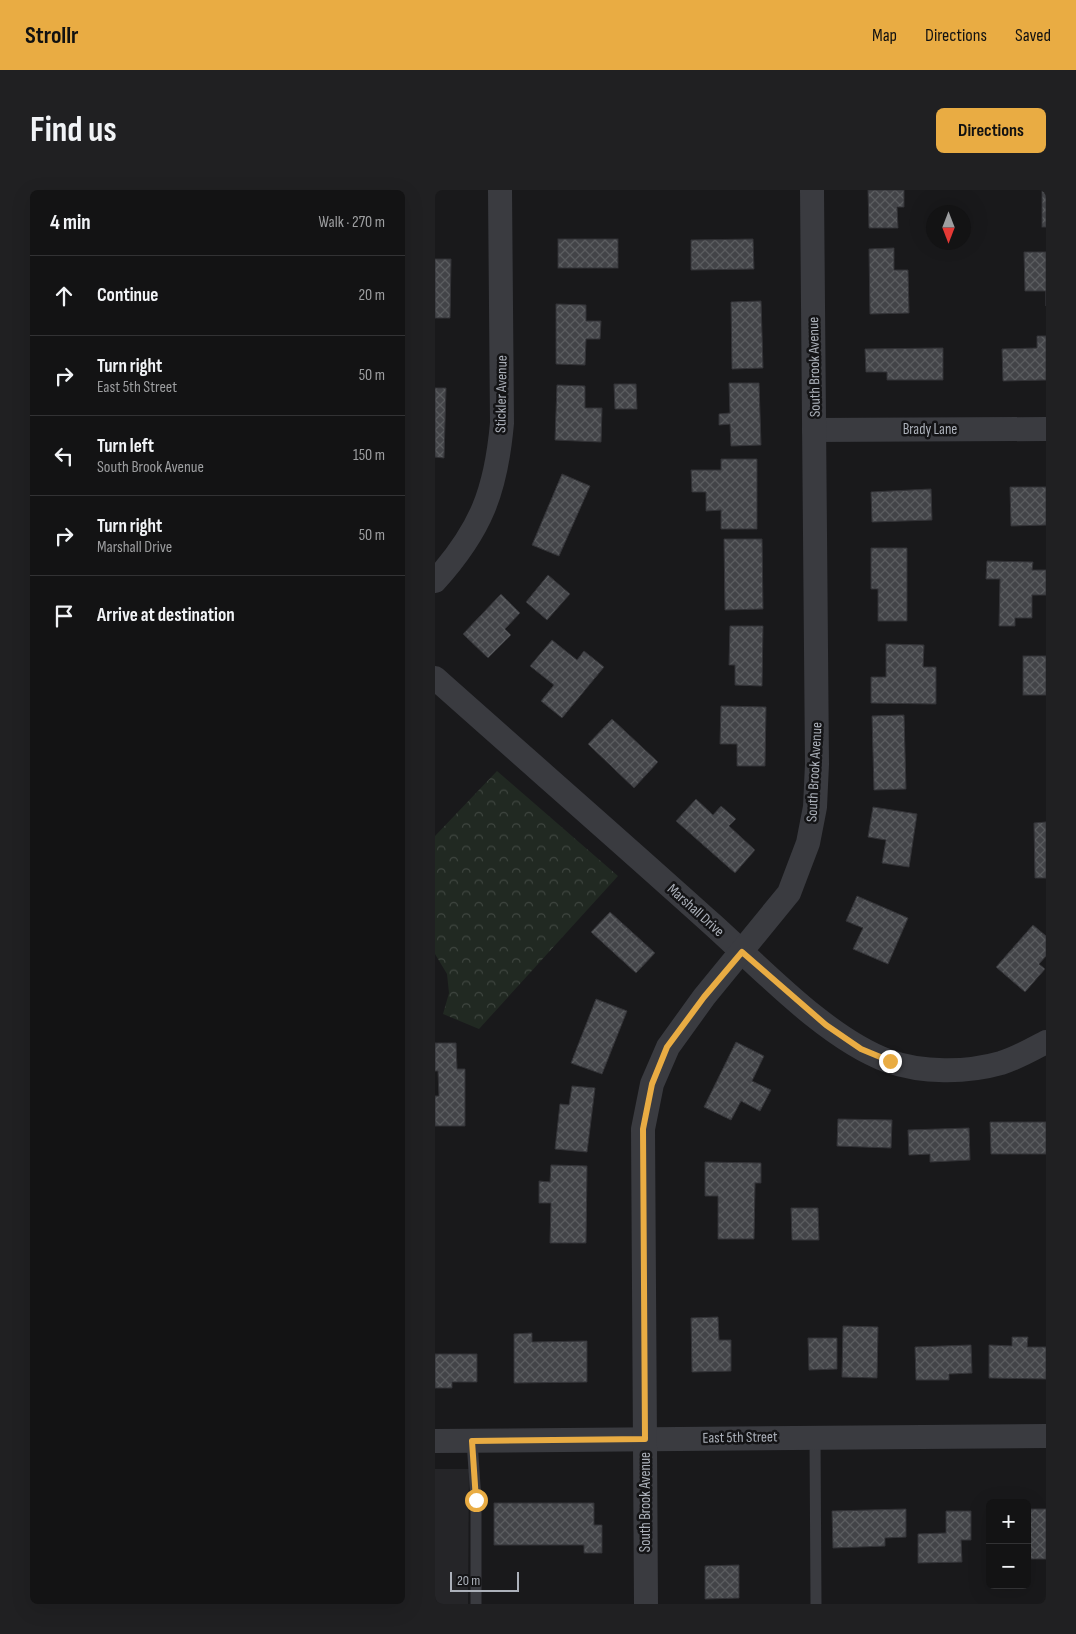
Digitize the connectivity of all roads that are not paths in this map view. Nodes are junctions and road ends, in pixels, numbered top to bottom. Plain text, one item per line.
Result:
1 (500, 190) edge
2 (812, 190) edge
3 (1046, 428) edge
4 (814, 430) junction
5 (435, 581) edge
6 (435, 678) edge
7 (742, 952) junction
8 (1046, 1042) edge
9 (815, 1436) junction
10 (1046, 1436) edge
11 (645, 1439) junction
12 (435, 1441) edge
13 (472, 1441) junction
14 (476, 1604) edge
15 (646, 1604) edge
16 (816, 1604) edge

1 - 5 street, Stickler Avenue
2 - 4 street, South Brook Avenue
3 - 4 street, Brady Lane
4 - 7 street, South Brook Avenue
6 - 7 street, Marshall Drive
7 - 8 street, Marshall Drive
7 - 11 street, South Brook Avenue
9 - 10 street, East 5th Street
9 - 11 street, East 5th Street
9 - 16 lane
11 - 13 street, East 5th Street
11 - 15 street, South Brook Avenue
12 - 13 street, East 5th Street
13 - 14 lane

